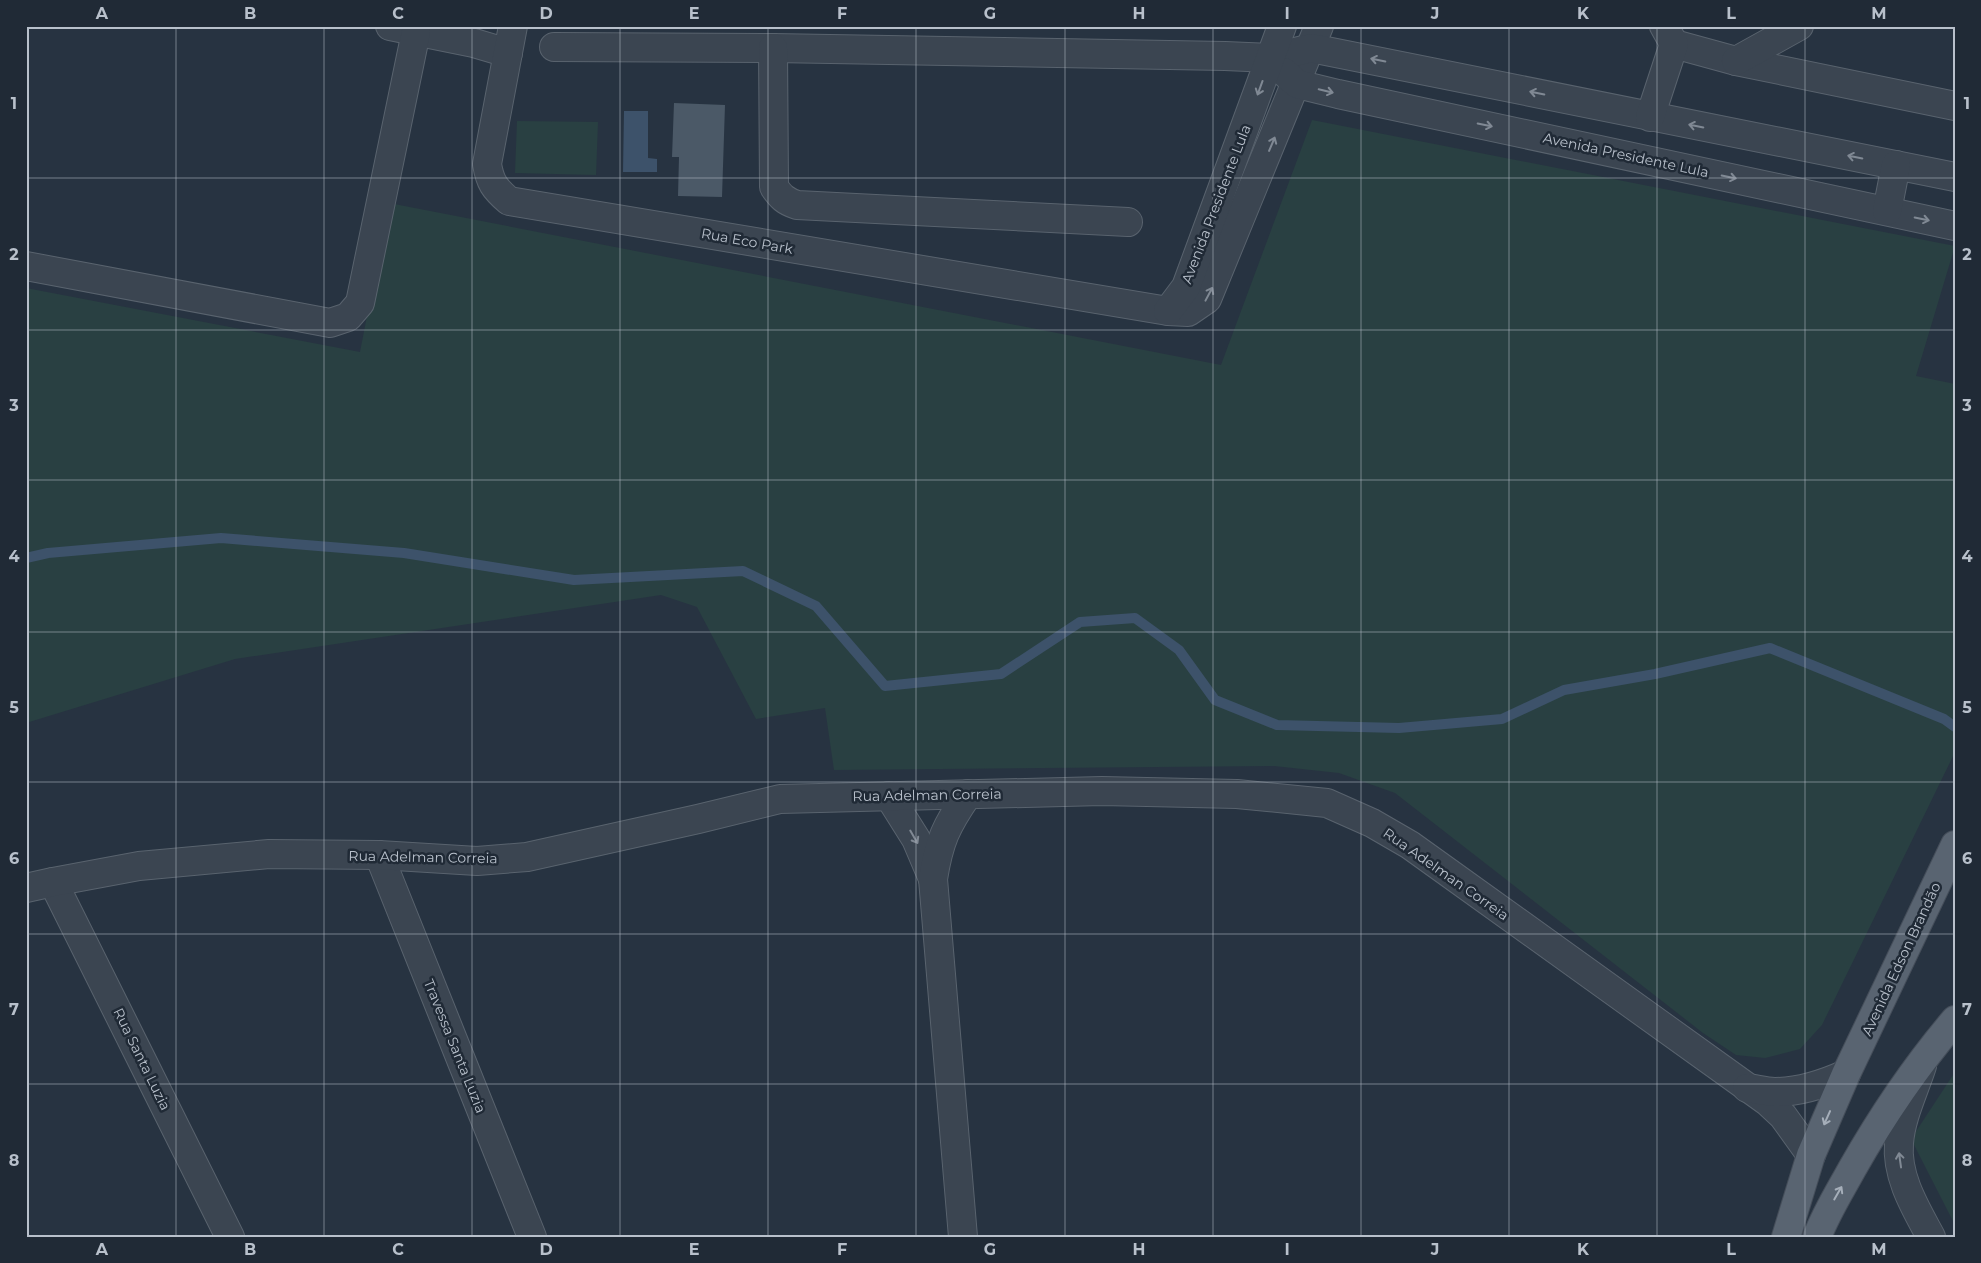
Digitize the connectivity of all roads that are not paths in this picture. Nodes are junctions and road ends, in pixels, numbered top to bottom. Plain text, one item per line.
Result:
1 (390, 26) edge
2 (513, 26) edge
3 (1282, 26) edge
4 (1799, 26) edge
5 (416, 32) junction
6 (1669, 35) edge
7 (1315, 37) edge
8 (554, 46) dead end
9 (773, 48) junction
10 (508, 53) junction
11 (1271, 58) junction
12 (1736, 61) junction
13 (1296, 84) junction
14 (1955, 106) edge
15 (1650, 117) junction
16 (1896, 165) junction
17 (1955, 177) edge
18 (1887, 211) junction
19 (1128, 222) dead end
20 (1955, 226) edge
21 (26, 266) edge
22 (1168, 311) junction
23 (968, 794) junction
24 (889, 796) junction
25 (1955, 845) edge
26 (379, 855) junction
27 (933, 879) junction
28 (53, 882) junction
29 (26, 888) edge
30 (1955, 1020) edge
31 (1927, 1053) junction
32 (1846, 1074) junction
33 (1748, 1088) junction
34 (1811, 1155) junction
35 (1909, 1195) junction
36 (230, 1237) edge
37 (532, 1237) edge
38 (963, 1237) edge
39 (1786, 1237) edge
40 (1817, 1237) edge
41 (1909, 1237) edge
42 (1931, 1237) edge

1 - 5 street
2 - 10 street, Rua Eco Park
3 - 11 street, Avenida Presidente Lula
4 - 12 street
5 - 10 street
5 - 21 street
6 - 12 street
6 - 15 street
7 - 11 street
7 - 13 street, Avenida Presidente Lula
15 -> 7 street
8 - 9 street
9 - 11 street
9 - 19 street
10 - 22 street, Rua Eco Park
11 - 13 street
11 -> 22 street, Avenida Presidente Lula
12 - 14 street
13 -> 18 street, Avenida Presidente Lula
22 -> 13 street, Avenida Presidente Lula
16 -> 15 street
16 - 17 street
16 - 18 street
18 -> 20 street, Avenida Presidente Lula
23 - 24 street, Rua Adelman Correia
23 - 27 street
23 - 33 street, Rua Adelman Correia
24 - 26 street, Rua Adelman Correia
24 -> 27 street
25 - 32 main road, Avenida Edson Brandão
26 - 28 street, Rua Adelman Correia
26 - 37 street, Travessa Santa Luzia
27 - 38 street
28 - 29 street, Rua Adelman Correia
28 - 36 street, Rua Santa Luzia
30 - 31 main road
35 -> 31 street
40 -> 31 main road
32 - 33 street, Rua Adelman Correia
32 -> 34 main road, Avenida Edson Brandão
33 - 34 street, Rua Adelman Correia
34 - 39 main road, Avenida Edson Brandão
35 - 41 street
35 - 42 street

